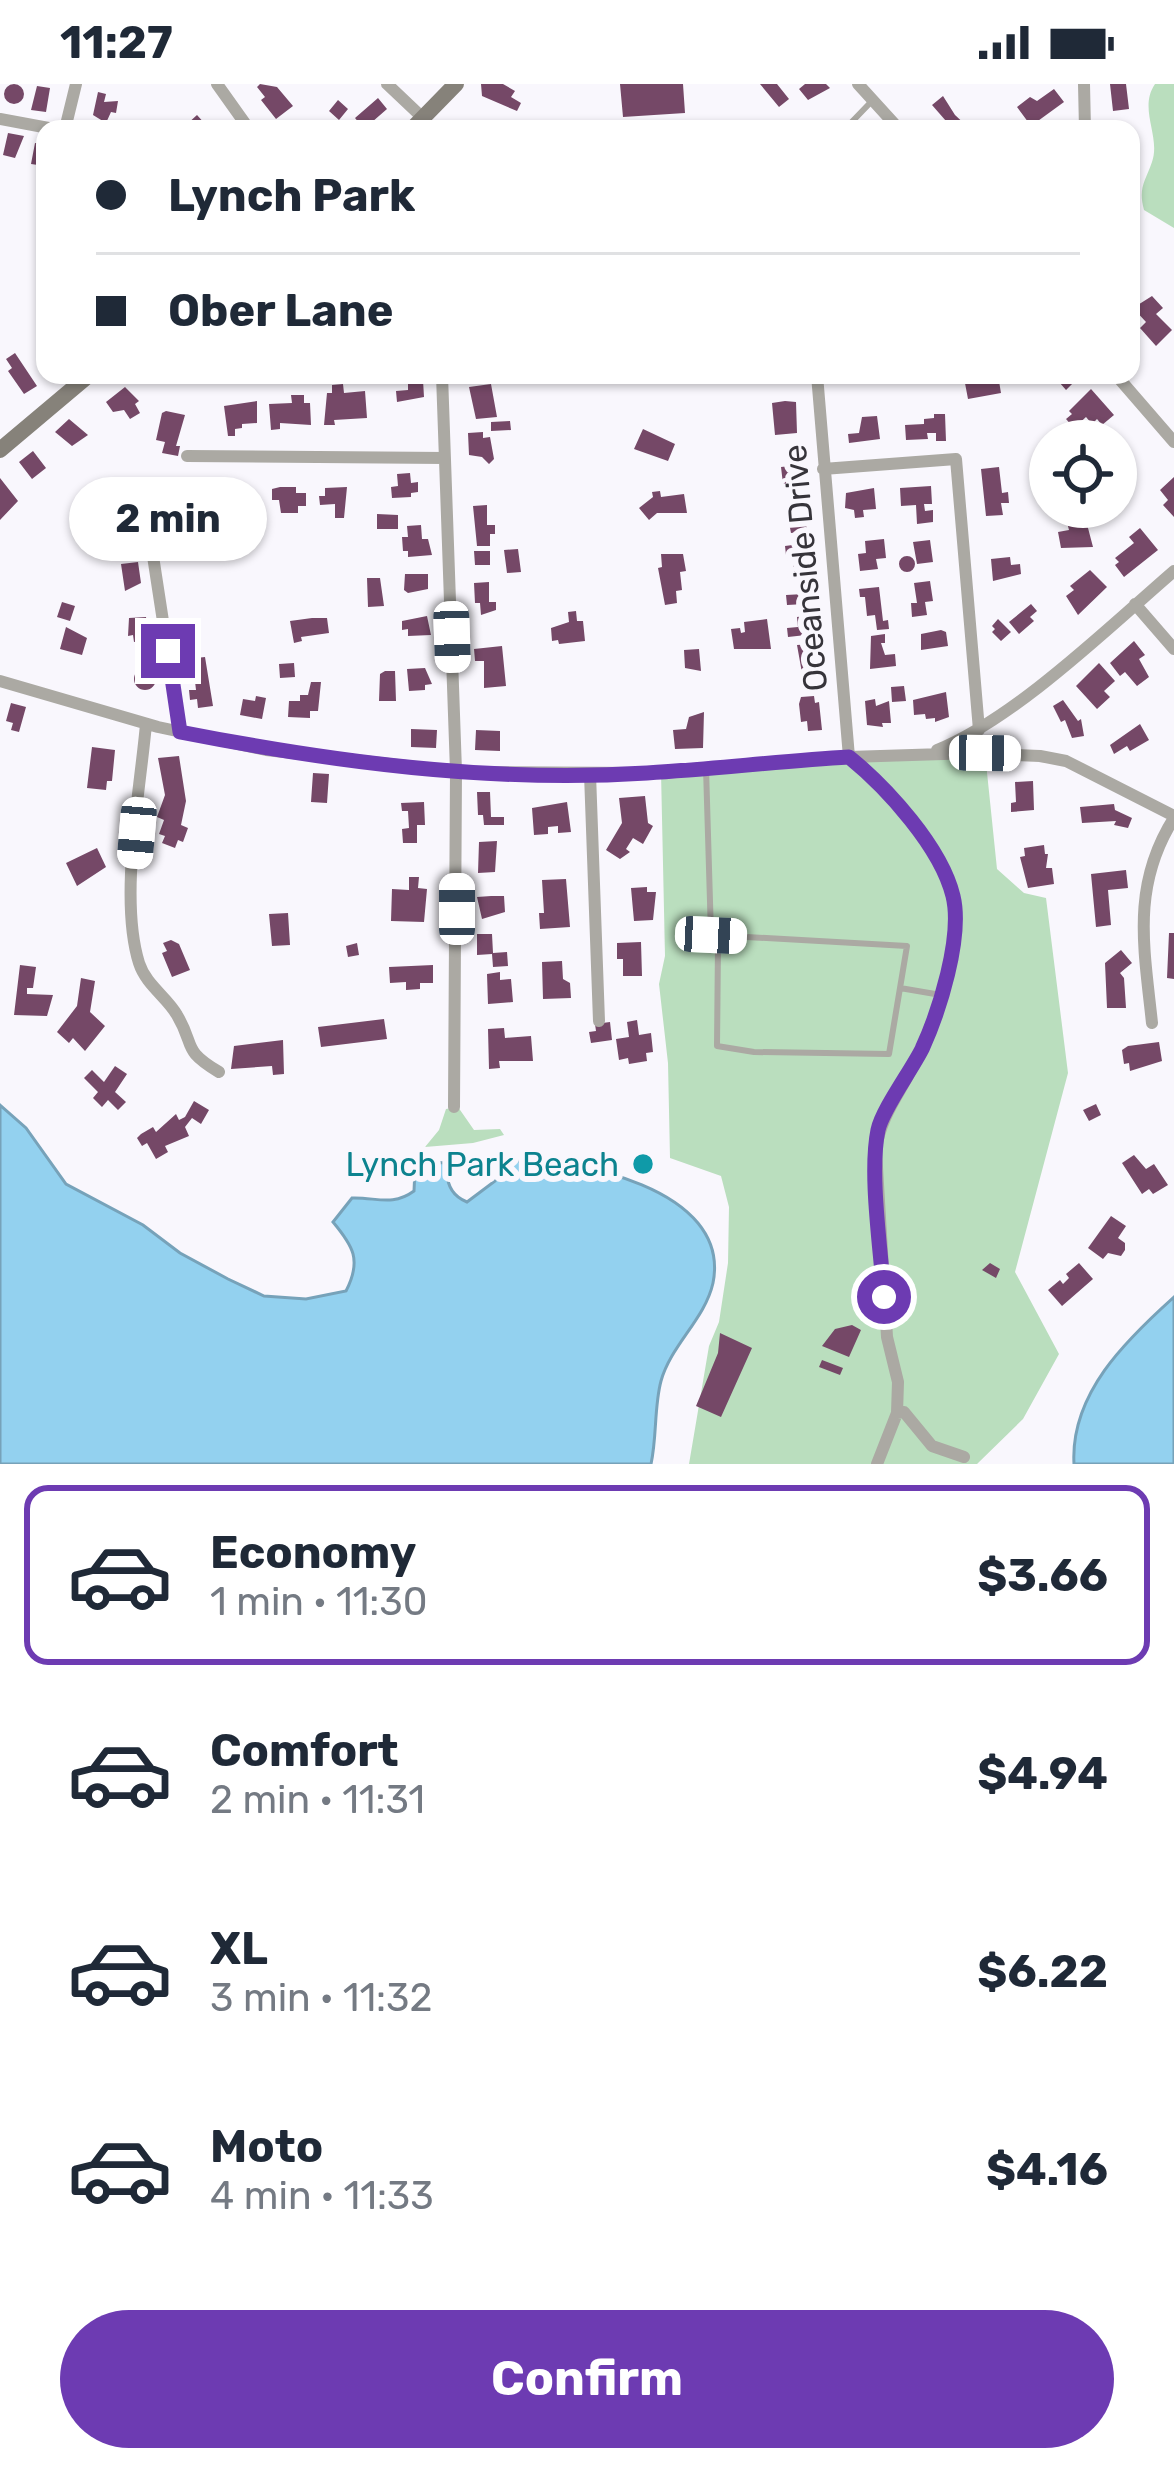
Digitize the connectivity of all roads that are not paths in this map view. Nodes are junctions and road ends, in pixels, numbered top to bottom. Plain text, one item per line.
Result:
1 (76, 84) edge
2 (217, 84) edge
3 (387, 84) edge
4 (456, 84) edge
5 (858, 84) edge
6 (1084, 84) edge
7 (873, 100) junction
8 (0, 119) edge
9 (67, 120) edge
10 (243, 120) edge
11 (416, 120) edge
12 (426, 120) edge
13 (854, 120) edge
14 (890, 120) edge
15 (1085, 120) edge
16 (36, 126) edge
17 (78, 384) edge
18 (442, 384) edge
19 (818, 384) edge
20 (1125, 384) edge
21 (1174, 442) edge
22 (0, 450) edge
23 (187, 456) dead end
24 (446, 458) junction
25 (823, 469) junction
26 (149, 530) dead end
27 (1174, 571) edge
28 (1135, 604) junction
29 (1174, 649) edge
30 (0, 681) edge
31 (146, 724) junction
32 (979, 730) junction
33 (180, 732) junction
34 (925, 754) junction
35 (849, 757) junction
36 (706, 768) junction
37 (456, 771) junction
38 (590, 774) junction
39 (1174, 817) edge
40 (711, 935) junction
41 (900, 988) junction
42 (941, 994) junction
43 (599, 1021) dead end
44 (1152, 1023) dead end
45 (219, 1072) dead end
46 (454, 1107) dead end
47 (897, 1412) junction
48 (932, 1446) junction
49 (964, 1457) dead end
50 (877, 1464) edge
51 (932, 1464) edge

1 - 9 street
2 - 10 street
3 - 11 street
4 - 12 main road
5 - 7 street
6 - 15 street
7 - 13 lane
7 - 14 street
8 - 16 street
17 - 22 main road
18 - 24 street
19 - 25 street, Oceanside Drive
20 - 21 street
23 - 24 street
24 - 37 street
25 - 32 street
25 - 35 street, Oceanside Drive
26 - 33 street
27 - 28 street
28 - 29 street
28 - 32 street
30 - 31 street
31 - 33 street
31 - 45 street
32 - 34 street
33 - 37 street
34 - 35 street
34 - 39 street
35 - 36 street
35 - 42 street
36 - 38 street
36 - 40 lane
37 - 38 street
37 - 46 street
38 - 43 street
39 - 44 street
40 - 41 lane
40 - 41 lane
41 - 42 lane
42 - 47 street
47 - 48 street
47 - 50 street
48 - 49 street
48 - 51 street

